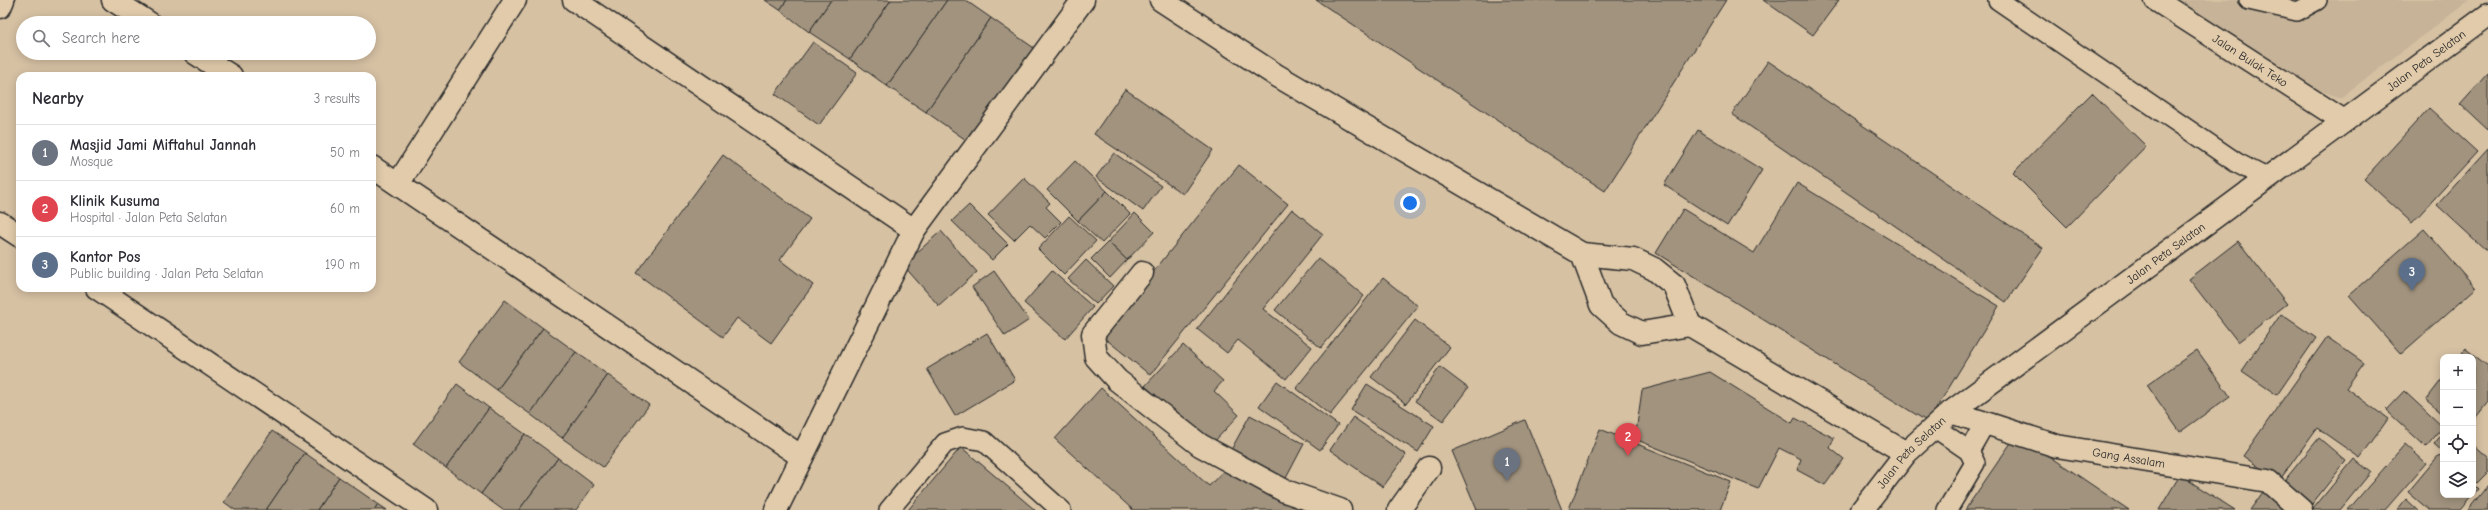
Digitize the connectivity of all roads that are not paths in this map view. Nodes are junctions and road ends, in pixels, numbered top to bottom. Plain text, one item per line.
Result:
1 (3, 0) edge
2 (113, 0) edge
3 (515, 0) edge
4 (574, 0) edge
5 (1083, 0) edge
6 (1161, 0) edge
7 (1998, 0) edge
8 (2156, 0) edge
9 (2248, 0) edge
10 (2317, 0) edge
11 (0, 7) edge
12 (2488, 15) edge
13 (138, 16) edge
14 (206, 60) edge
15 (225, 72) edge
16 (2344, 121) junction
17 (376, 170) edge
18 (2266, 178) junction
19 (398, 184) junction
20 (0, 223) edge
21 (914, 230) junction
22 (16, 233) edge
23 (1582, 254) junction
24 (1142, 273) dead end
25 (103, 292) edge
26 (1690, 325) junction
27 (1951, 412) junction
28 (1985, 423) junction
29 (1934, 427) junction
30 (1969, 450) junction
31 (1906, 453) junction
32 (802, 457) junction
33 (1429, 468) dead end
34 (426, 510) edge
35 (776, 510) edge
36 (889, 510) edge
37 (1061, 510) edge
38 (1340, 510) edge
39 (1399, 510) edge
40 (1862, 510) edge
41 (1947, 510) edge
42 (2301, 510) edge

1 - 11 street
2 - 13 street
3 - 19 street
4 - 21 street
5 - 21 street
6 - 23 street
7 - 18 lane
8 - 16 street, Jalan Bulak Teko
9 - 10 lane
12 - 16 street, Jalan Peta Selatan
14 - 15 street
16 - 18 street, Jalan Peta Selatan
17 - 19 street
18 - 27 street, Jalan Peta Selatan
19 - 32 street
20 - 22 street
21 - 32 street
23 - 26 street
23 - 26 street
24 - 38 street
25 - 34 street
26 - 31 street
27 - 28 street, Gang Assalam
27 - 29 street, Jalan Peta Selatan
28 - 30 lane
28 - 42 street, Gang Assalam
29 - 30 lane
29 - 31 street, Jalan Peta Selatan
30 - 41 lane
31 - 40 street, Jalan Peta Selatan
32 - 35 street
33 - 39 street
36 - 37 lane

